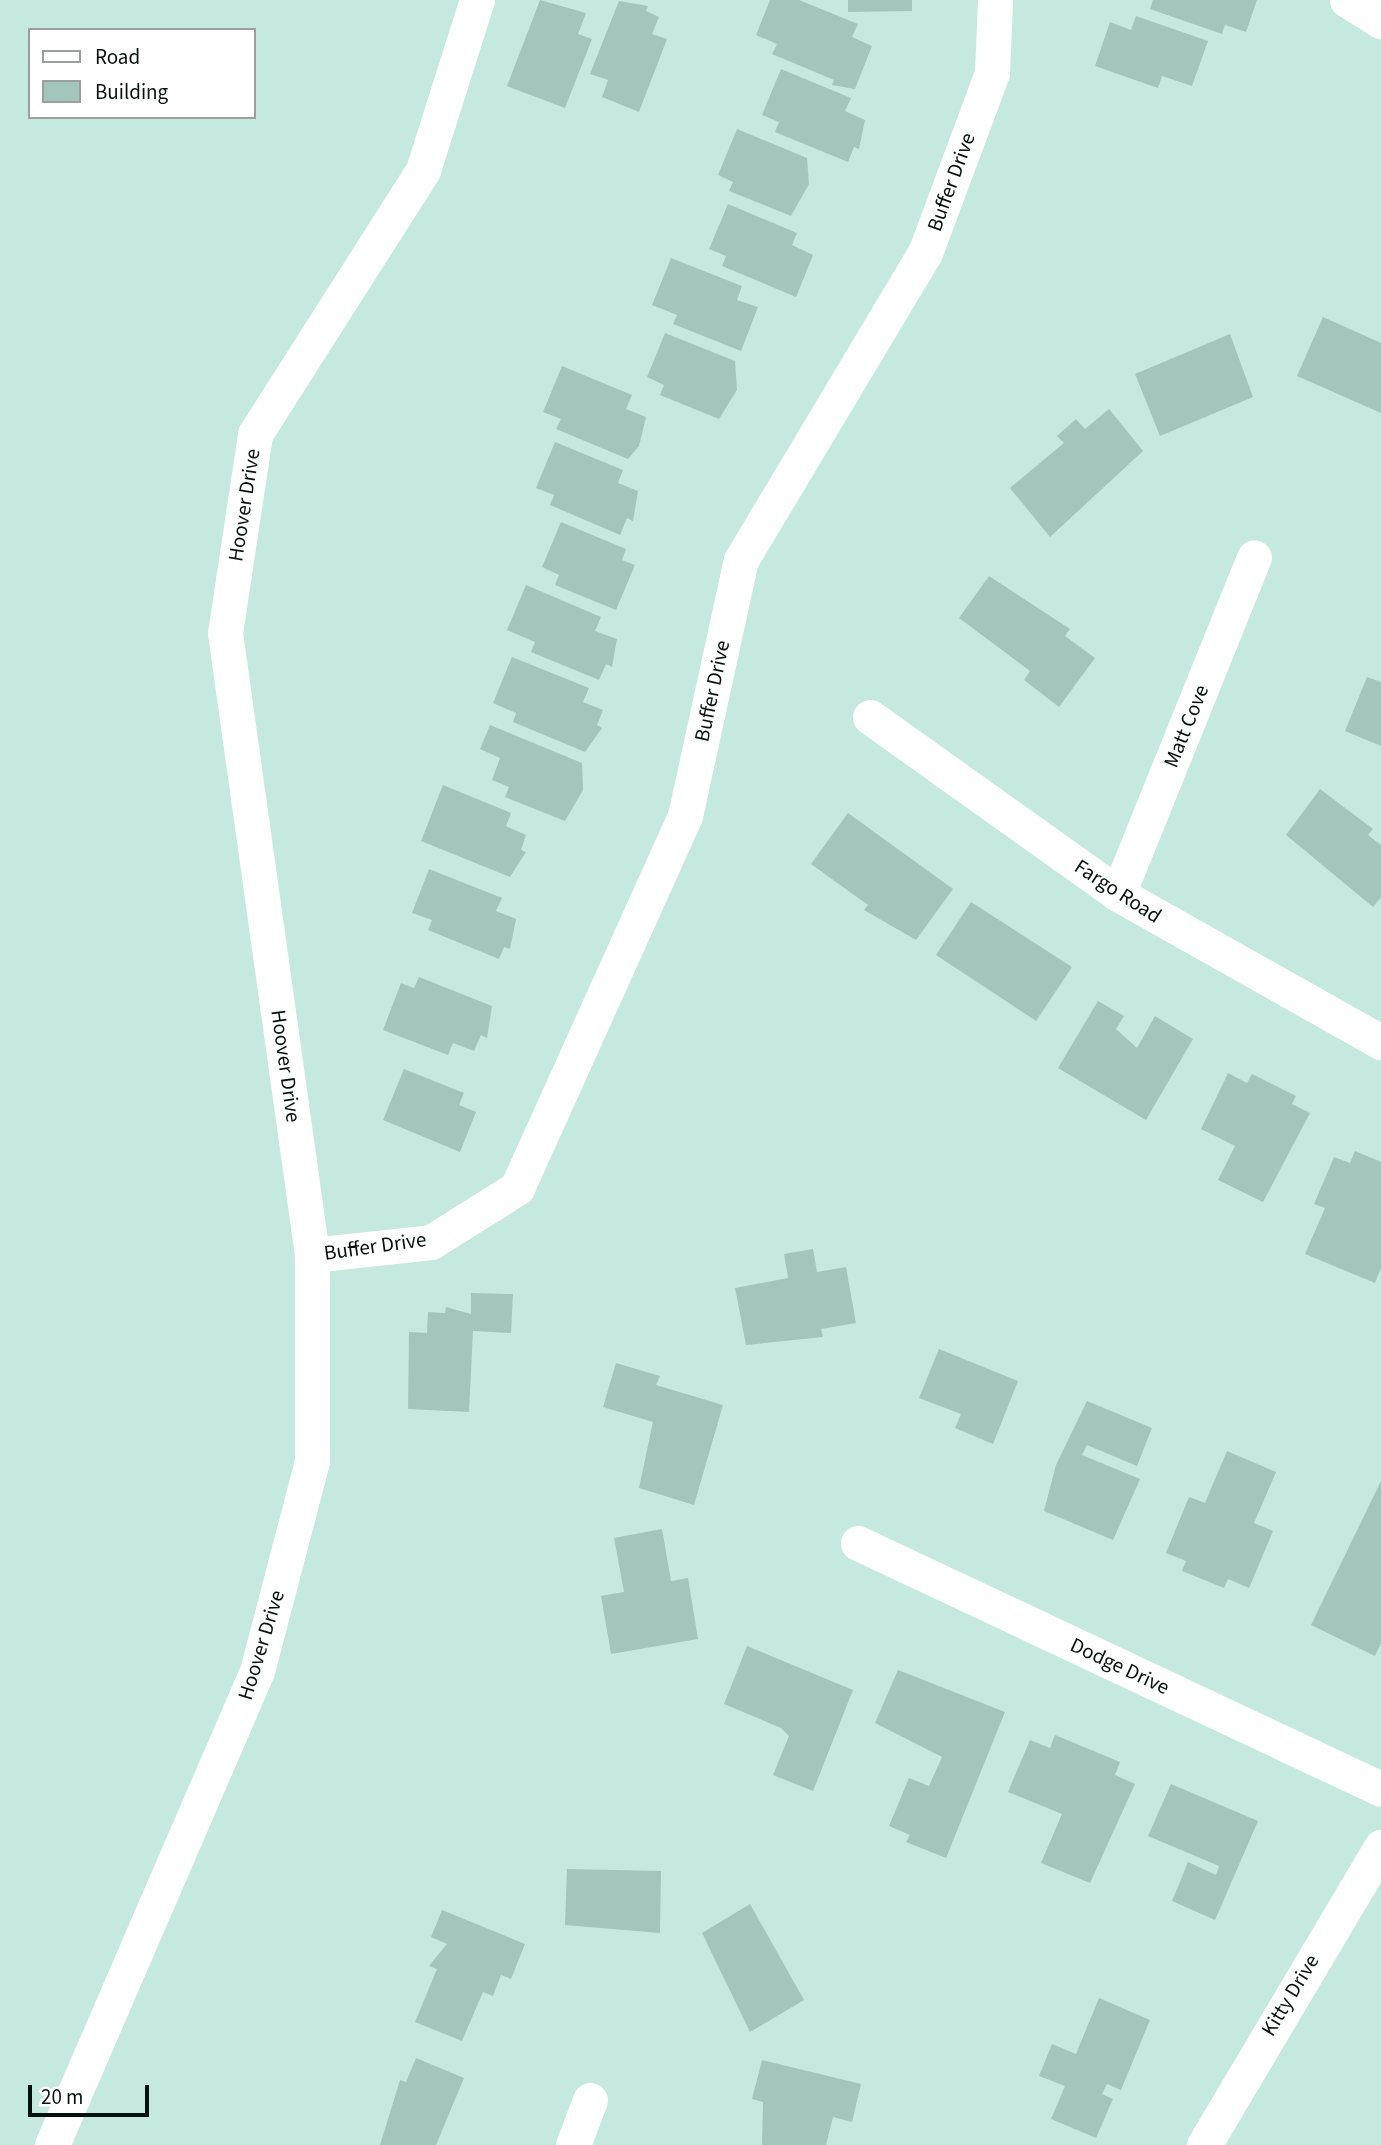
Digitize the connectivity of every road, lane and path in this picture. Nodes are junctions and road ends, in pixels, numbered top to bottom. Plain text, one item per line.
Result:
1 (477, 0) edge
2 (995, 0) edge
3 (1347, 0) edge
4 (1381, 21) edge
5 (1254, 557) dead end
6 (870, 717) dead end
7 (1118, 894) junction
8 (1381, 1042) edge
9 (313, 1255) junction
10 (858, 1543) dead end
11 (1381, 1789) edge
12 (1381, 1847) edge
13 (590, 2101) dead end
14 (52, 2145) edge
15 (573, 2145) edge
16 (1204, 2145) edge

1 - 9 street, Hoover Drive
2 - 9 street, Buffer Drive
3 - 4 street
5 - 7 street, Matt Cove
6 - 7 street, Fargo Road
7 - 8 street, Fargo Road
9 - 14 street, Hoover Drive
10 - 11 street, Dodge Drive
12 - 16 street, Kitty Drive
13 - 15 street

